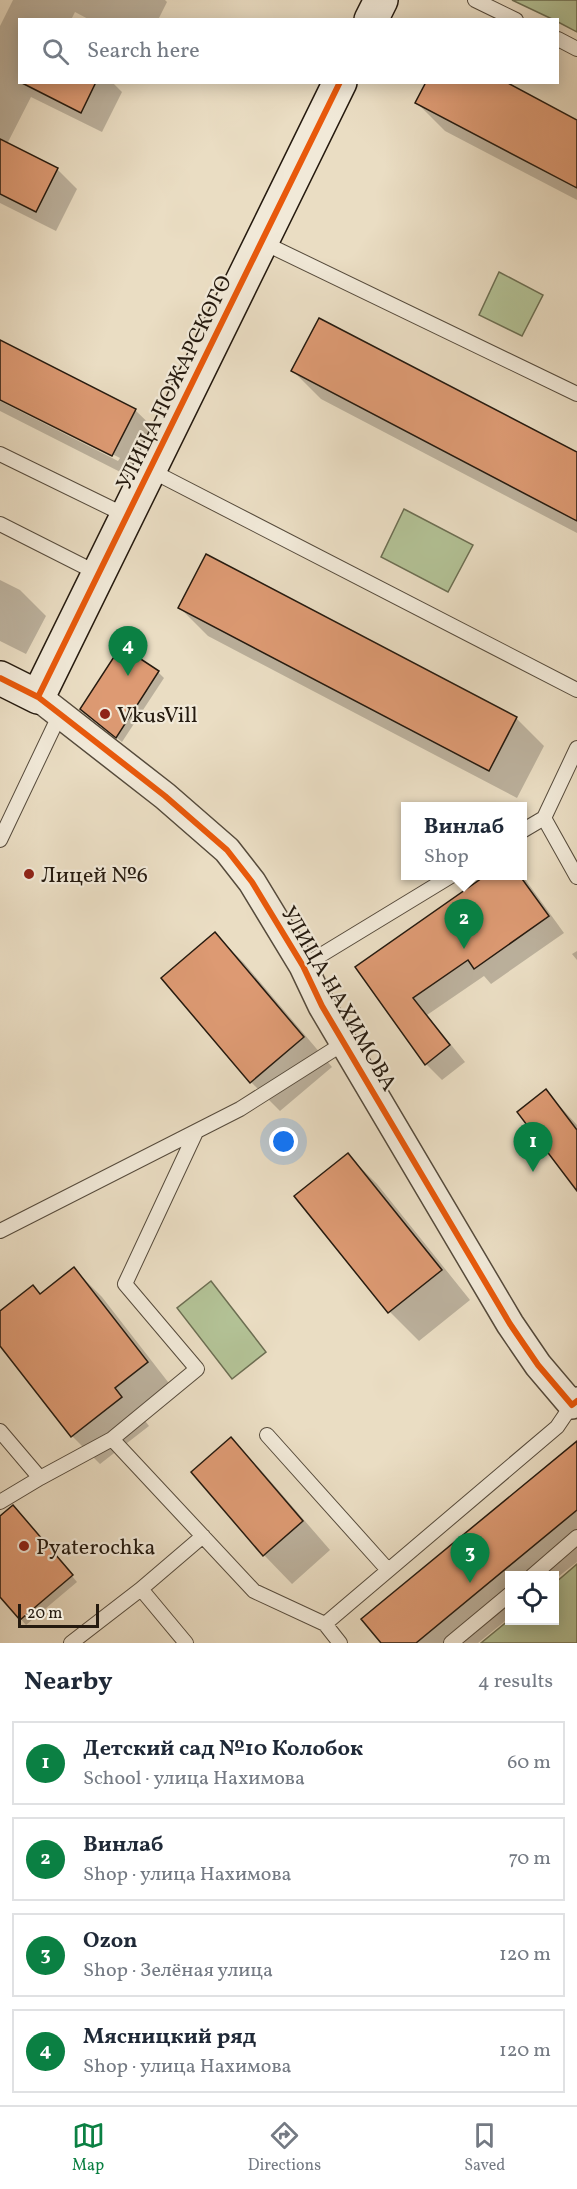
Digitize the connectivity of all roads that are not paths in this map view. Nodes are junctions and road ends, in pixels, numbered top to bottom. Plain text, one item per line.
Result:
1 (381, 0) edge
2 (475, 0) edge
3 (372, 18) edge
4 (512, 18) edge
5 (559, 40) edge
6 (577, 49) edge
7 (339, 84) edge
8 (262, 242) junction
9 (577, 394) edge
10 (0, 454) edge
11 (150, 471) junction
12 (127, 516) junction
13 (0, 524) edge
14 (99, 574) junction
15 (0, 678) edge
16 (577, 690) edge
17 (49, 706) junction
18 (577, 748) edge
19 (572, 771) edge
20 (544, 818) junction
21 (527, 828) edge
22 (0, 840) edge
23 (577, 877) edge
24 (444, 880) edge
25 (303, 966) junction
26 (344, 1043) junction
27 (196, 1131) junction
28 (0, 1231) edge
29 (574, 1403) edge
30 (0, 1431) edge
31 (267, 1435) dead end
32 (112, 1439) junction
33 (40, 1478) junction
34 (0, 1502) edge
35 (203, 1536) junction
36 (577, 1538) edge
37 (388, 1570) junction
38 (537, 1571) edge
39 (141, 1589) junction
40 (505, 1598) edge
41 (325, 1624) junction
42 (71, 1643) edge
43 (186, 1643) edge
44 (340, 1643) edge
45 (451, 1643) edge

1 - 3 street
2 - 4 lane
5 - 6 lane
7 - 8 street, УЛИЦА ПОЖАРСКОГО
8 - 9 lane
8 - 11 street, УЛИЦА ПОЖАРСКОГО
10 - 12 lane
11 - 12 street, УЛИЦА ПОЖАРСКОГО
11 - 16 lane
12 - 14 street, УЛИЦА ПОЖАРСКОГО
13 - 14 lane
14 - 17 street, УЛИЦА ПОЖАРСКОГО
15 - 17 street, УЛИЦА НАХИМОВА
17 - 22 lane
17 - 25 street, УЛИЦА НАХИМОВА
18 - 19 lane
19 - 20 lane
20 - 21 lane
20 - 23 lane
24 - 25 lane
25 - 26 street, УЛИЦА НАХИМОВА
26 - 27 lane
26 - 29 street, УЛИЦА НАХИМОВА
27 - 28 lane
27 - 32 lane
29 - 37 lane
30 - 33 lane
31 - 37 lane
32 - 33 lane
32 - 35 lane
33 - 34 lane
35 - 39 lane
35 - 41 lane
36 - 38 lane
37 - 41 lane
39 - 42 lane
39 - 43 lane
40 - 45 lane
41 - 44 lane

